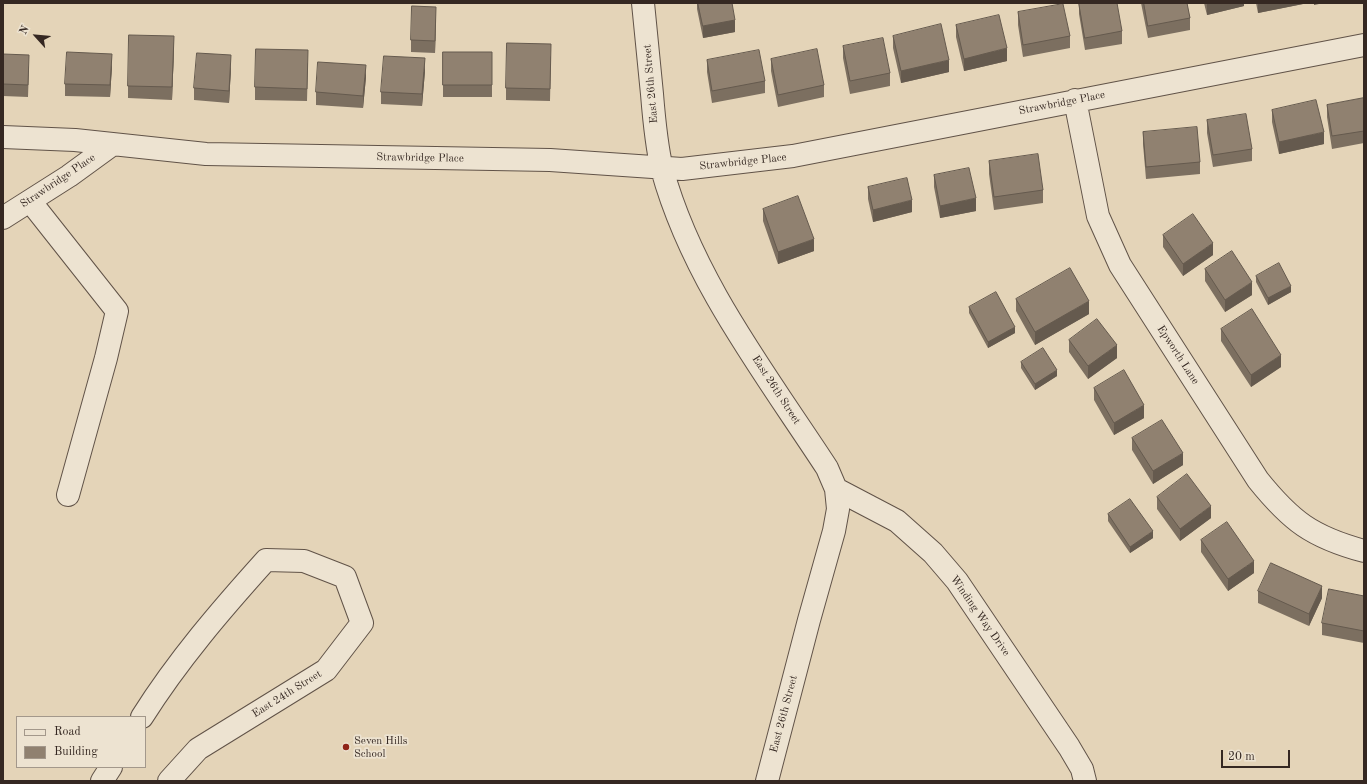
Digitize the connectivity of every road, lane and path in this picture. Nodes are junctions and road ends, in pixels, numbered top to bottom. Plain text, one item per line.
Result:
1 (644, 3) edge
2 (1364, 45) edge
3 (1076, 100) junction
4 (3, 137) edge
5 (113, 144) junction
6 (662, 167) junction
7 (30, 201) junction
8 (3, 218) edge
9 (836, 489) junction
10 (68, 495) dead end
11 (1364, 551) edge
12 (143, 716) edge
13 (110, 768) edge
14 (102, 781) edge
15 (169, 781) edge
16 (767, 781) edge
17 (1085, 781) edge

1 - 6 street, East 26th Street
2 - 3 street, Strawbridge Place
3 - 6 street, Strawbridge Place
3 - 11 street, Epworth Lane
4 - 5 street, Strawbridge Place
5 - 6 street, Strawbridge Place
5 - 7 street, Strawbridge Place
6 - 9 street, East 26th Street
7 - 8 street, Strawbridge Place
7 - 10 street
9 - 16 street, East 26th Street
9 - 17 street, Winding Way Drive
12 - 15 street, East 24th Street
13 - 14 street

